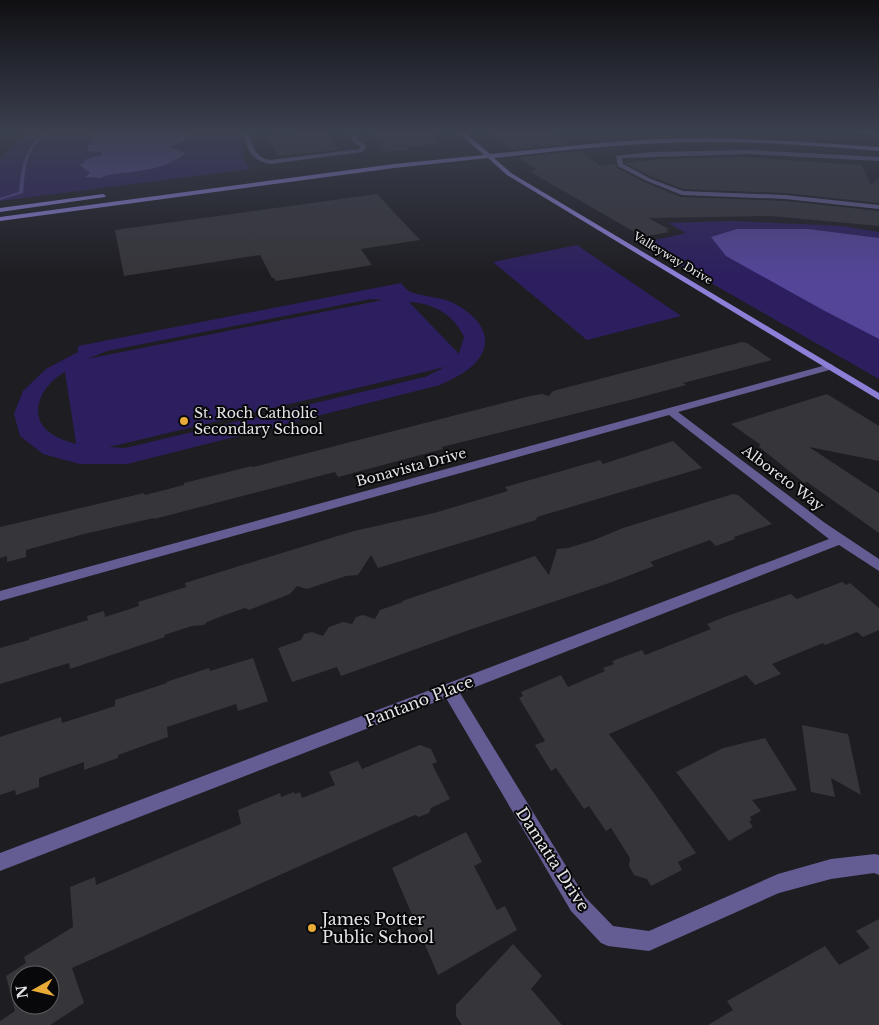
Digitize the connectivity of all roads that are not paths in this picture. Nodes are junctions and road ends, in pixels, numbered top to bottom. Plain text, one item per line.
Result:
1 (287, 179) edge
2 (517, 179) edge
3 (647, 179) edge
4 (108, 196) dead end
5 (879, 206) edge
6 (0, 210) edge
7 (0, 219) edge
8 (830, 367) junction
9 (879, 397) edge
10 (670, 411) junction
11 (839, 540) junction
12 (879, 566) edge
13 (0, 596) edge
14 (449, 689) junction
15 (0, 862) edge
16 (879, 865) edge

1 - 7 main road
2 - 8 main road, Valleyway Drive
3 - 5 street
4 - 6 main road
8 - 9 main road, Valleyway Drive
8 - 10 street, Bonavista Drive
10 - 11 street, Alboreto Way
10 - 13 street, Bonavista Drive
11 - 12 street, Alboreto Way
11 - 14 street, Pantano Place
14 - 15 street, Pantano Place
14 - 16 street, Damatta Drive

